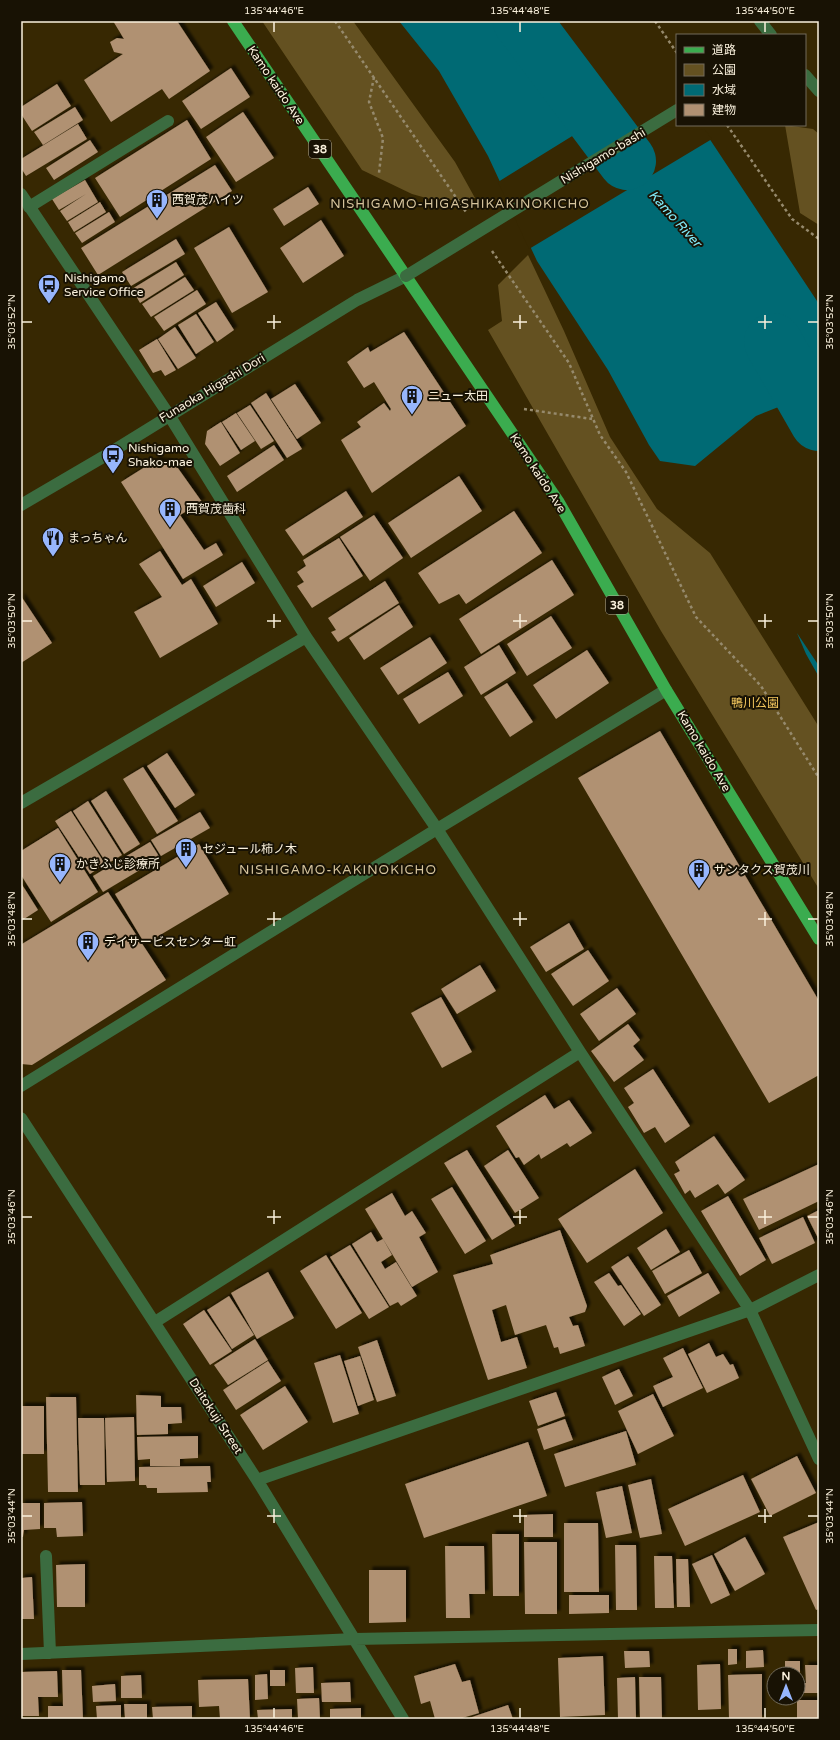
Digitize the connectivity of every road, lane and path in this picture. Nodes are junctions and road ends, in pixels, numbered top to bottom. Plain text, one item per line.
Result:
1 (233, 21) edge
2 (335, 21) edge
3 (655, 21) edge
4 (760, 21) edge
5 (770, 34) edge
6 (676, 52) edge
7 (806, 76) edge
8 (374, 77) junction
9 (819, 91) edge
10 (676, 111) edge
11 (168, 121) dead end
12 (728, 126) edge
13 (379, 173) dead end
14 (21, 194) edge
15 (29, 207) junction
16 (467, 213) dead end
17 (819, 239) edge
18 (489, 246) dead end
19 (406, 276) junction
20 (516, 408) dead end
21 (169, 415) junction
22 (592, 419) junction
23 (21, 505) edge
24 (306, 637) junction
25 (666, 690) junction
26 (819, 778) edge
27 (21, 803) edge
28 (436, 829) junction
29 (819, 940) edge
30 (580, 1052) junction
31 (21, 1086) edge
32 (21, 1118) edge
33 (819, 1275) edge
34 (750, 1310) junction
35 (155, 1322) junction
36 (819, 1459) edge
37 (257, 1480) junction
38 (46, 1556) dead end
39 (819, 1630) edge
40 (355, 1639) junction
41 (50, 1653) junction
42 (21, 1654) edge
43 (403, 1719) edge

1 - 19 main road, Kamo kaido Ave / 38
2 - 8 path
3 - 6 path
4 - 5 street
7 - 9 street
8 - 13 path
8 - 16 path
10 - 19 street, Nishigamo-bashi, bridge
11 - 15 street
12 - 17 path
14 - 15 street
15 - 21 street
18 - 22 path
19 - 21 street, Funaoka Higashi Dori
19 - 25 main road, Kamo kaido Ave / 38
20 - 22 path
21 - 23 street, Funaoka Higashi Dori
21 - 24 street
22 - 26 path
24 - 27 street
24 - 28 street
25 - 28 street
25 - 29 main road, Kamo kaido Ave / 38
28 - 30 street
28 - 31 street
30 - 34 street
30 - 35 street
32 - 35 street, Daitokuji Street
33 - 34 street
34 - 36 street
34 - 37 street
35 - 37 street, Daitokuji Street
37 - 40 street, Daitokuji Street
38 - 41 street
39 - 40 street
40 - 41 street
40 - 43 street, Daitokuji Street
41 - 42 street

